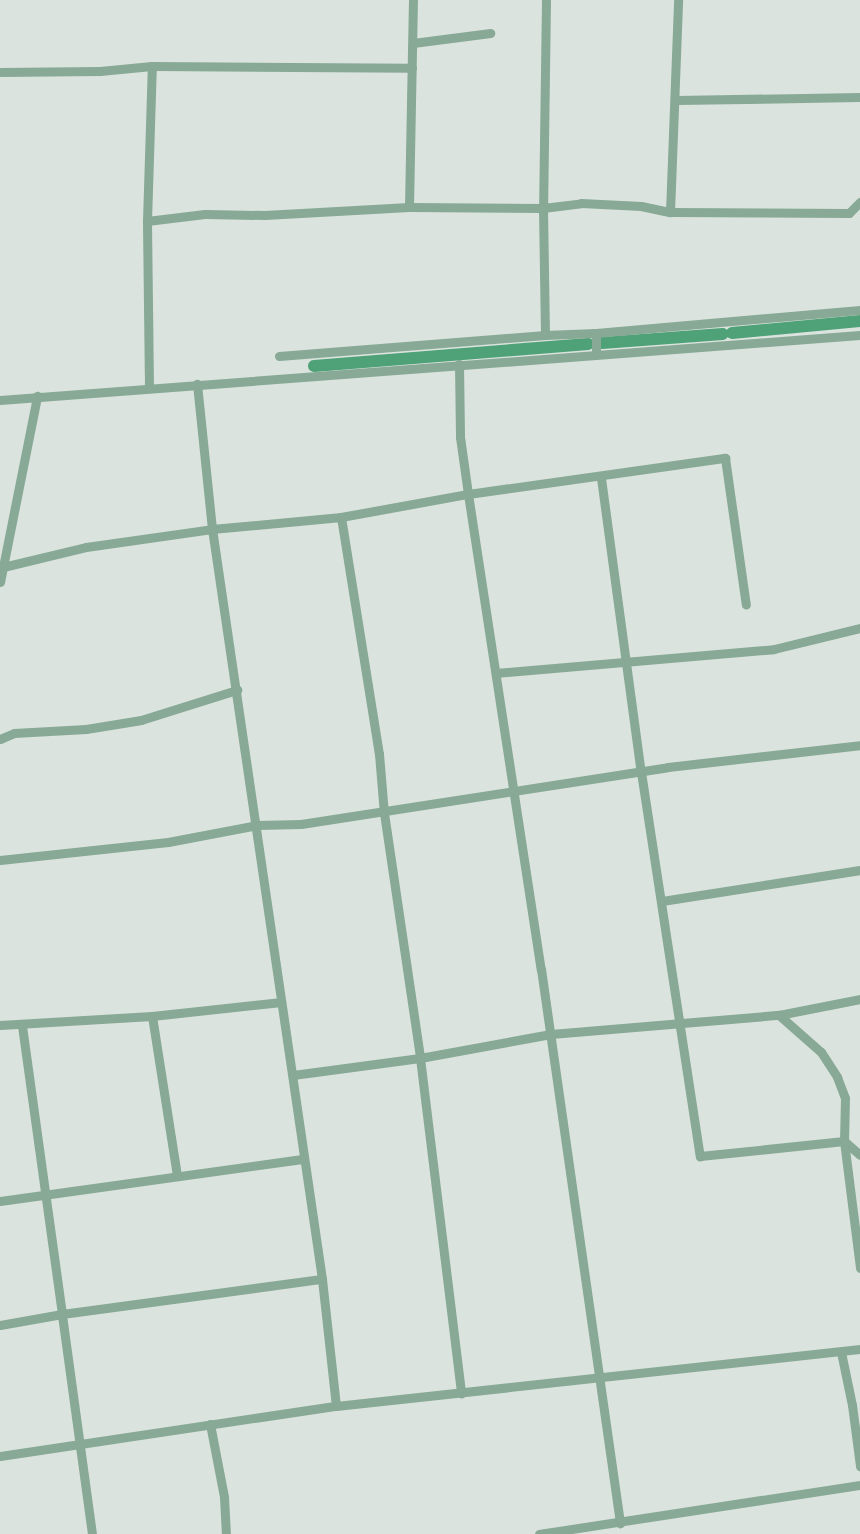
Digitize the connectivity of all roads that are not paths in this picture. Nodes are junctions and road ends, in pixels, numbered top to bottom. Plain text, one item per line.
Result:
1 (413, 0) edge
2 (547, 0) edge
3 (678, 0) edge
4 (490, 33) dead end
5 (413, 43) junction
6 (152, 66) junction
7 (412, 68) junction
8 (0, 72) edge
9 (860, 97) edge
10 (676, 100) junction
11 (860, 202) edge
12 (410, 206) junction
13 (543, 208) junction
14 (670, 212) junction
15 (147, 221) junction
16 (860, 310) edge
17 (596, 333) junction
18 (545, 335) junction
19 (860, 335) edge
20 (596, 355) junction
21 (279, 356) dead end
22 (459, 364) junction
23 (197, 384) junction
24 (149, 387) junction
25 (37, 396) junction
26 (0, 400) edge
27 (601, 478) junction
28 (468, 494) junction
29 (341, 517) junction
30 (212, 529) junction
31 (3, 567) junction
32 (0, 582) edge
33 (746, 606) dead end
34 (860, 628) edge
35 (627, 661) junction
36 (496, 673) junction
37 (237, 690) junction
38 (0, 739) edge
39 (860, 745) edge
40 (641, 772) junction
41 (514, 790) junction
42 (384, 813) junction
43 (257, 825) junction
44 (0, 860) edge
45 (860, 870) edge
46 (662, 901) junction
47 (860, 999) edge
48 (281, 1002) junction
49 (779, 1014) junction
50 (152, 1016) junction
51 (681, 1024) junction
52 (0, 1025) edge
53 (22, 1025) junction
54 (551, 1034) junction
55 (421, 1058) junction
56 (293, 1075) junction
57 (844, 1141) junction
58 (860, 1155) edge
59 (304, 1159) junction
60 (177, 1176) junction
61 (46, 1193) junction
62 (0, 1201) edge
63 (860, 1268) edge
64 (321, 1279) junction
65 (62, 1314) junction
66 (0, 1325) edge
67 (860, 1349) edge
68 (841, 1352) junction
69 (597, 1380) junction
70 (461, 1394) junction
71 (336, 1406) junction
72 (210, 1424) junction
73 (82, 1445) junction
74 (0, 1456) edge
75 (860, 1466) edge
76 (860, 1485) edge
77 (620, 1523) junction
78 (92, 1534) edge
79 (226, 1534) edge
80 (539, 1534) edge

1 - 5 street
2 - 13 street
3 - 10 street
4 - 5 street
5 - 7 street
6 - 7 street
6 - 8 street
6 - 15 street
7 - 12 street
9 - 10 street
10 - 14 street
11 - 14 street
12 - 13 street
12 - 15 street
13 - 14 street
13 - 18 street
15 - 24 street
16 - 17 street
17 - 18 street
17 - 20 street
18 - 21 street
19 - 20 street
20 - 22 street
22 - 23 street
22 - 28 street
23 - 24 street
23 - 30 street
24 - 25 street
25 - 26 street
25 - 31 street
27 - 28 street
27 - 33 street
27 - 35 street
28 - 29 street
28 - 36 street
29 - 30 street
29 - 42 street
30 - 31 street
30 - 37 street
31 - 32 street
34 - 35 street
35 - 36 street
35 - 40 street
36 - 41 street
37 - 38 street
37 - 43 street
39 - 40 street
40 - 41 street
40 - 46 street
41 - 42 street
41 - 54 street
42 - 43 street
42 - 55 street
43 - 44 street
43 - 48 street
45 - 46 street
46 - 51 street
47 - 49 street
48 - 50 street
48 - 56 street
49 - 51 street
49 - 57 street
50 - 53 street
50 - 60 street
51 - 54 street
51 - 57 street
52 - 53 street
53 - 61 street
54 - 55 street
54 - 69 street
55 - 56 street
55 - 70 street
56 - 59 street
57 - 58 street
57 - 63 street
59 - 60 street
59 - 64 street
60 - 61 street
61 - 62 street
61 - 65 street
64 - 65 street
64 - 71 street
65 - 66 street
65 - 73 street
67 - 68 street
68 - 69 street
68 - 75 street
69 - 70 street
69 - 77 street
70 - 71 street
71 - 72 street
72 - 73 street
72 - 79 street
73 - 74 street
73 - 78 street
76 - 77 street
77 - 80 street

